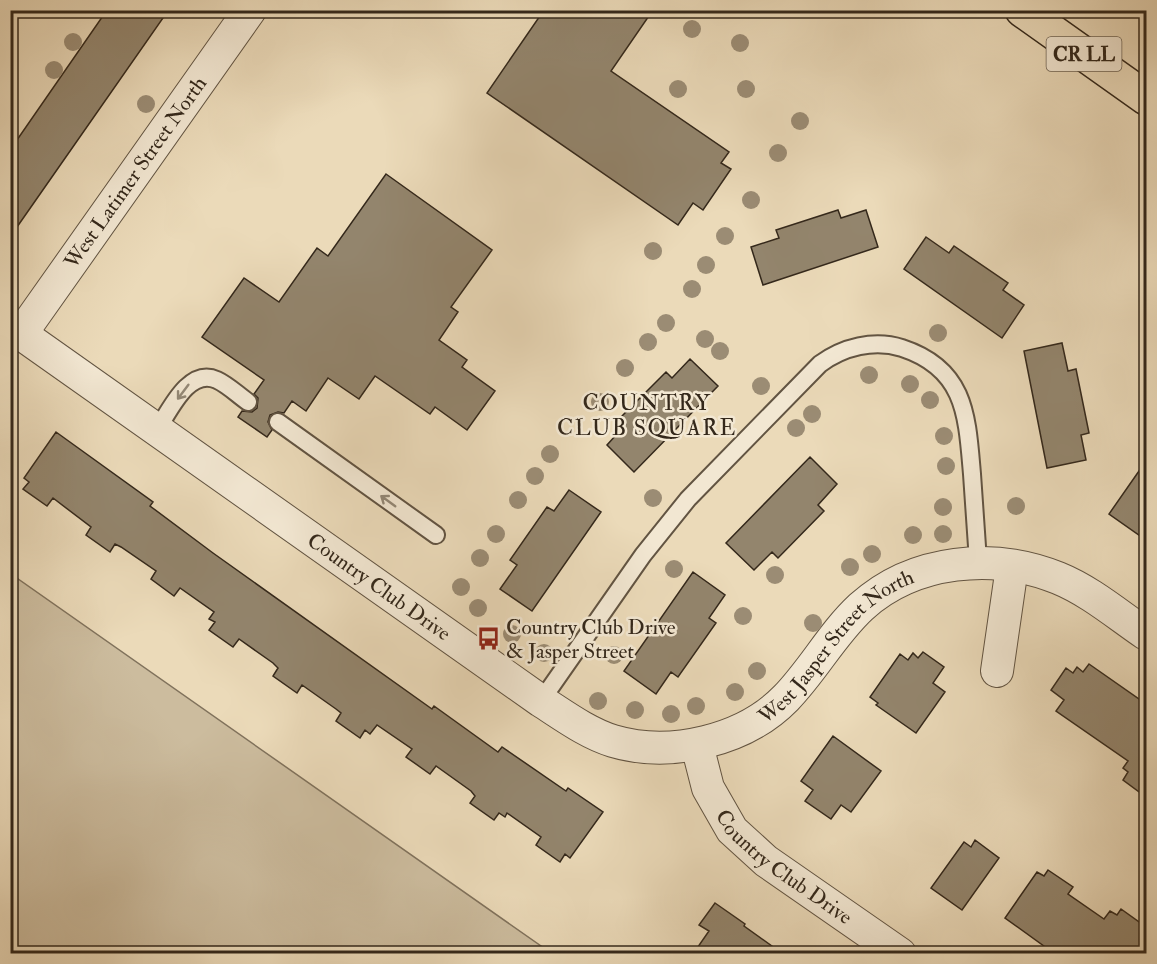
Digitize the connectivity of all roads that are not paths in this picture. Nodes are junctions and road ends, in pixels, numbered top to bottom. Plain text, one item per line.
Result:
1 (250, 10) edge
2 (1022, 10) edge
3 (1146, 98) edge
4 (16, 330) edge
5 (248, 402) dead end
6 (278, 422) dead end
7 (157, 430) junction
8 (436, 536) dead end
9 (978, 561) junction
10 (1012, 567) junction
11 (1146, 634) edge
12 (998, 671) dead end
13 (541, 701) junction
14 (697, 745) junction
15 (900, 954) edge

1 - 4 street, West Latimer Street North
2 - 3 highway, CR LL
4 - 7 street, Country Club Drive
5 -> 7 lane
8 -> 6 lane
7 - 13 street, Country Club Drive
9 - 10 street, West Jasper Street North
9 - 13 lane
9 - 14 street, West Jasper Street North
10 - 11 street, West Jasper Street North
10 - 12 street
13 - 14 street, Country Club Drive
14 - 15 street, Country Club Drive

